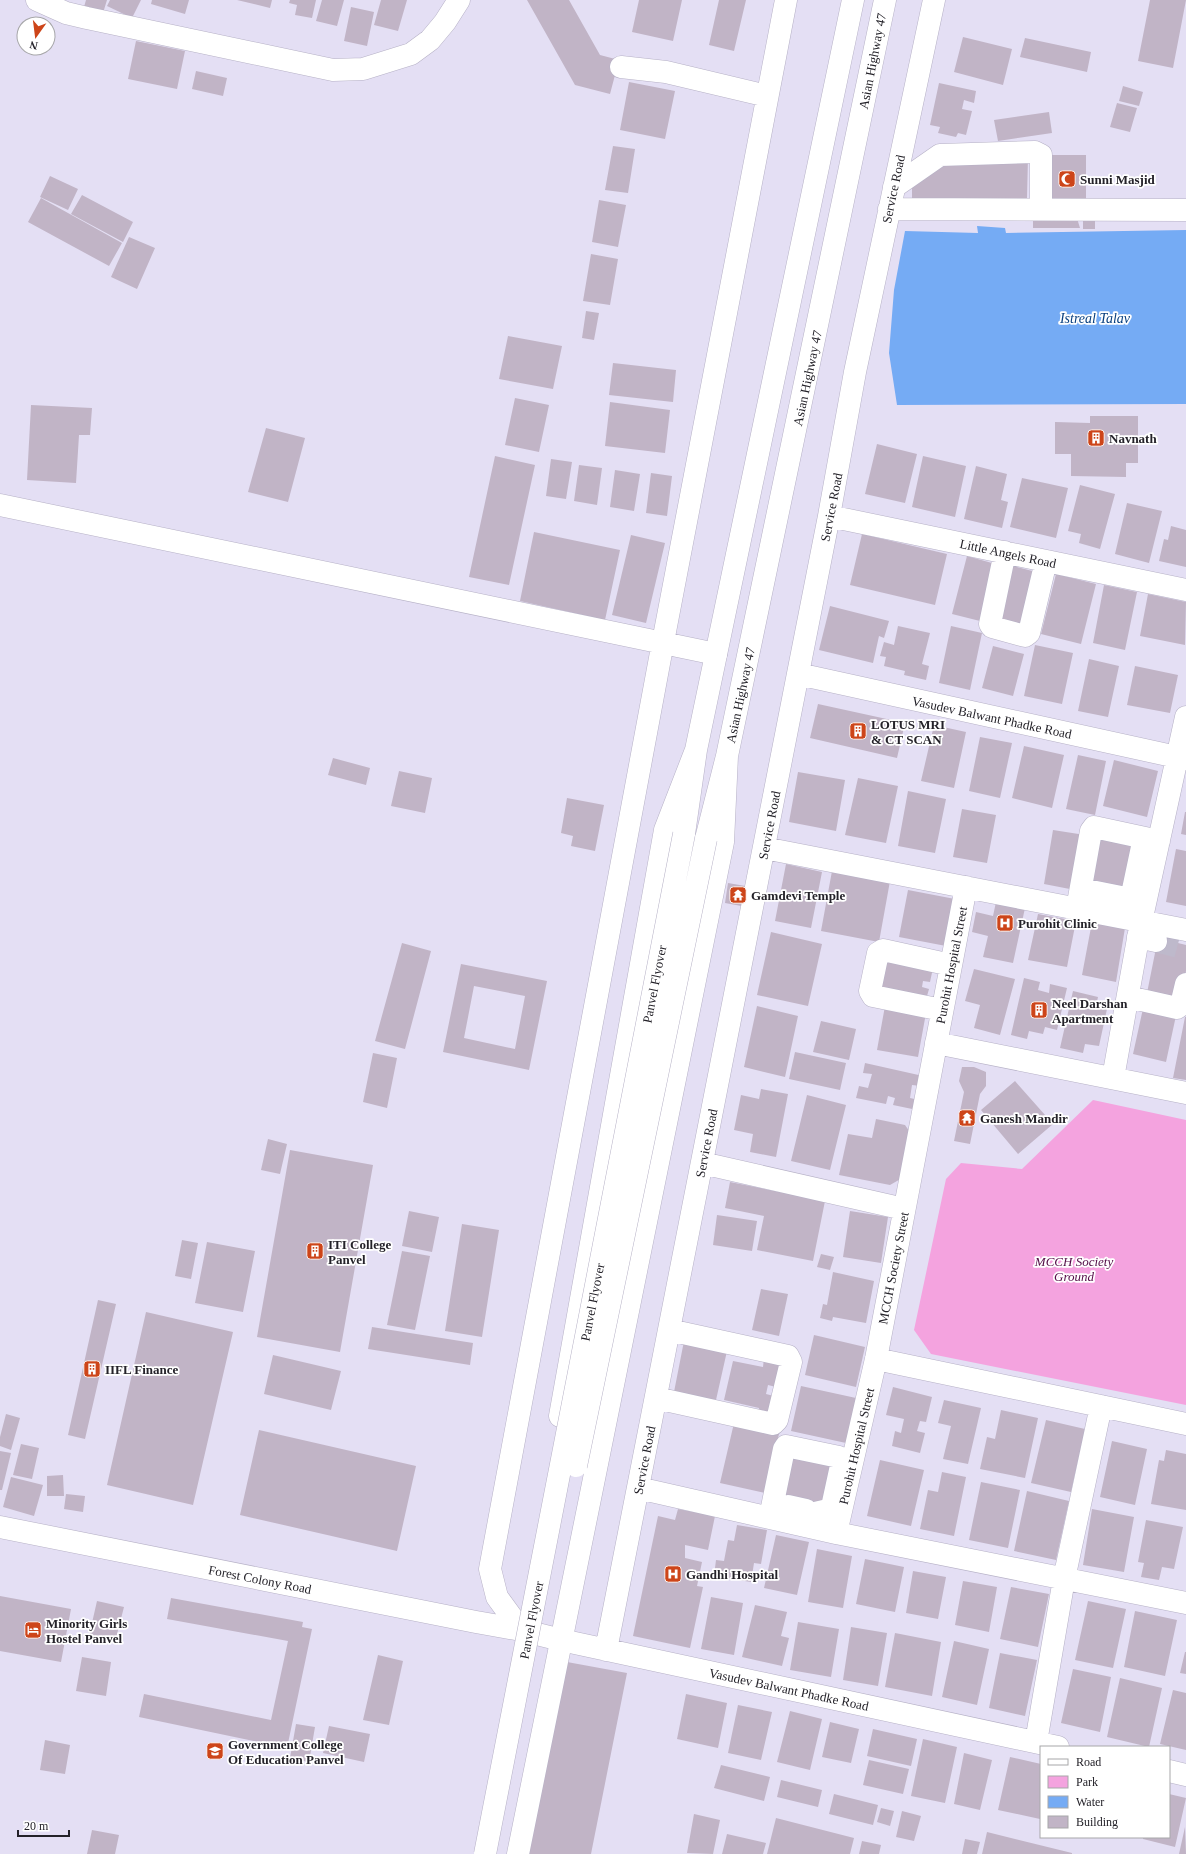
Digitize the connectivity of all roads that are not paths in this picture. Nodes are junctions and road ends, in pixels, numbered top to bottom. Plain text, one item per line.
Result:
1 (36, 0) edge
2 (459, 0) edge
3 (786, 0) edge
4 (853, 0) edge
5 (885, 0) edge
6 (934, 0) edge
7 (621, 66) dead end
8 (768, 96) junction
9 (894, 187) junction
10 (889, 209) junction
11 (1041, 209) junction
12 (1186, 210) edge
13 (0, 505) edge
14 (829, 516) junction
15 (1005, 552) junction
16 (1046, 561) junction
17 (1186, 590) edge
18 (663, 642) junction
19 (716, 654) junction
20 (798, 674) junction
21 (1186, 717) edge
22 (696, 750) junction
23 (727, 756) junction
24 (1182, 758) edge
25 (1150, 844) junction
26 (764, 848) junction
27 (966, 887) junction
28 (1079, 899) junction
29 (1142, 928) junction
30 (1185, 937) edge
31 (950, 972) junction
32 (1186, 984) edge
33 (1128, 997) junction
34 (935, 1009) junction
35 (936, 1044) junction
36 (1113, 1078) junction
37 (1186, 1092) edge
38 (702, 1163) junction
39 (904, 1210) junction
40 (669, 1330) junction
41 (876, 1358) junction
42 (656, 1398) junction
43 (1101, 1406) junction
44 (1186, 1424) edge
45 (846, 1466) junction
46 (638, 1488) junction
47 (788, 1506) dead end
48 (770, 1517) junction
49 (808, 1526) junction
50 (0, 1527) edge
51 (836, 1532) junction
52 (1064, 1579) junction
53 (1186, 1603) edge
54 (521, 1630) junction
55 (561, 1640) junction
56 (606, 1650) junction
57 (1036, 1742) junction
58 (1054, 1746) edge
59 (1170, 1771) edge
60 (1186, 1774) edge
61 (474, 1854) edge
62 (485, 1854) edge
63 (497, 1854) edge
64 (518, 1854) edge

1 - 2 main road
3 - 8 main road
4 - 19 main road
5 - 23 main road, Asian Highway 47
6 - 9 main road, Service Road
7 - 8 main road
8 - 18 main road
9 - 10 main road, Service Road
9 - 11 main road
10 - 11 main road
10 - 14 main road, Service Road
11 - 12 main road
13 - 18 main road
14 - 15 main road, Little Angels Road
14 - 20 main road, Service Road
15 - 16 main road, Little Angels Road
15 - 16 main road
16 - 17 main road, Little Angels Road
18 - 19 main road
18 - 54 main road
19 - 22 main road
20 - 24 main road, Vasudev Balwant Phadke Road
20 - 26 main road, Service Road
21 - 24 main road
22 - 54 main road
22 - 62 main road, Panvel Flyover, bridge
23 - 55 main road
23 - 63 main road, Panvel Flyover, bridge
24 - 25 main road
25 - 28 main road
25 - 29 main road
26 - 27 main road
26 - 38 main road, Service Road
27 - 28 main road
27 - 31 main road, Purohit Hospital Street
28 - 29 main road
29 - 30 main road
29 - 33 main road
31 - 34 main road, Purohit Hospital Street
31 - 34 main road
32 - 33 main road
33 - 36 main road
34 - 35 main road, Purohit Hospital Street
35 - 36 main road
35 - 39 main road, MCCH Society Street
36 - 37 main road
38 - 39 main road
38 - 40 main road, Service Road
39 - 41 main road, MCCH Society Street
40 - 42 main road, Service Road
40 - 42 main road
41 - 43 main road
41 - 45 main road, Purohit Hospital Street
42 - 46 main road, Service Road
43 - 44 main road
43 - 52 main road
45 - 48 main road
45 - 49 main road
45 - 51 main road, Purohit Hospital Street
46 - 48 main road
46 - 56 main road, Service Road
47 - 49 main road
48 - 49 main road
49 - 51 main road
50 - 54 main road, Forest Colony Road
51 - 52 main road
52 - 53 main road
52 - 57 main road
54 - 55 main road, Vasudev Balwant Phadke Road
54 - 61 main road
55 - 56 main road, Vasudev Balwant Phadke Road
55 - 64 main road
56 - 57 main road, Vasudev Balwant Phadke Road
57 - 58 main road, Vasudev Balwant Phadke Road
59 - 60 main road

